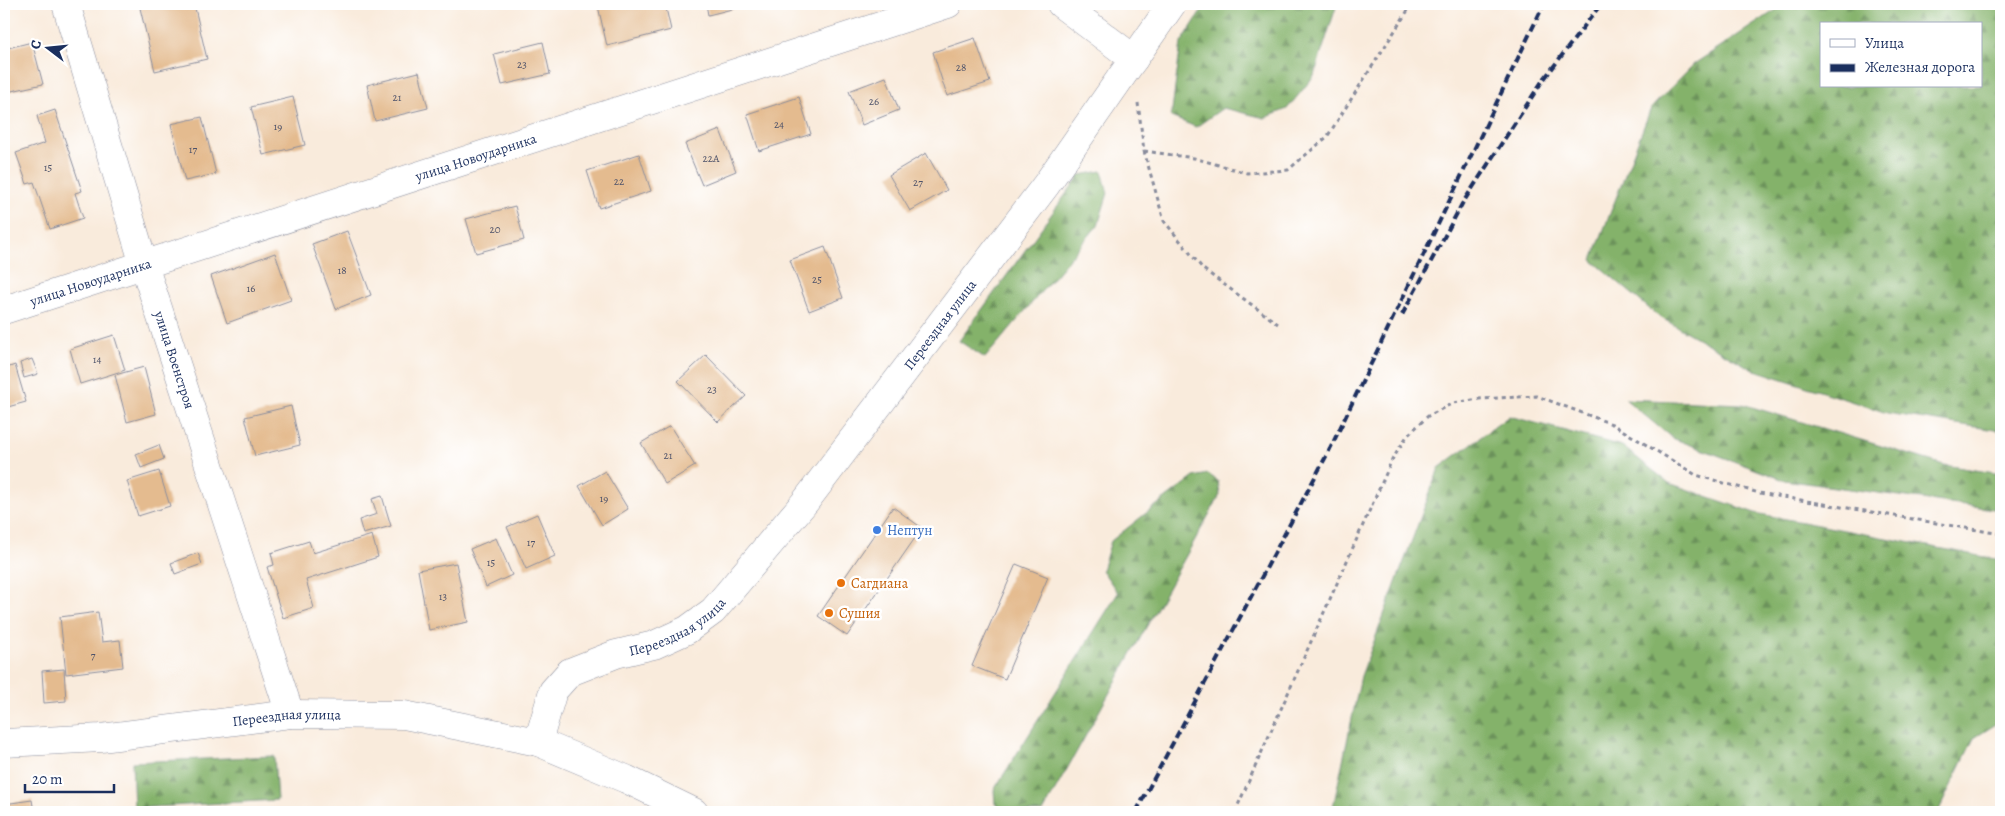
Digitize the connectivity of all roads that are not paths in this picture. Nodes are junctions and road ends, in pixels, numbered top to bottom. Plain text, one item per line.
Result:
1 (66, 4) edge
2 (948, 4) edge
3 (1061, 4) edge
4 (1172, 4) edge
5 (1133, 60) junction
6 (144, 265) junction
7 (4, 310) edge
8 (290, 714) junction
9 (538, 742) junction
10 (4, 743) edge
11 (694, 812) edge

1 - 6 street, улица Военстроя
2 - 6 street, улица Новоударника
3 - 5 street
4 - 5 street, Переездная улица
5 - 9 street, Переездная улица
6 - 7 street, улица Новоударника
6 - 8 street, улица Военстроя
8 - 9 street, Переездная улица
8 - 10 street, Переездная улица
9 - 11 street

